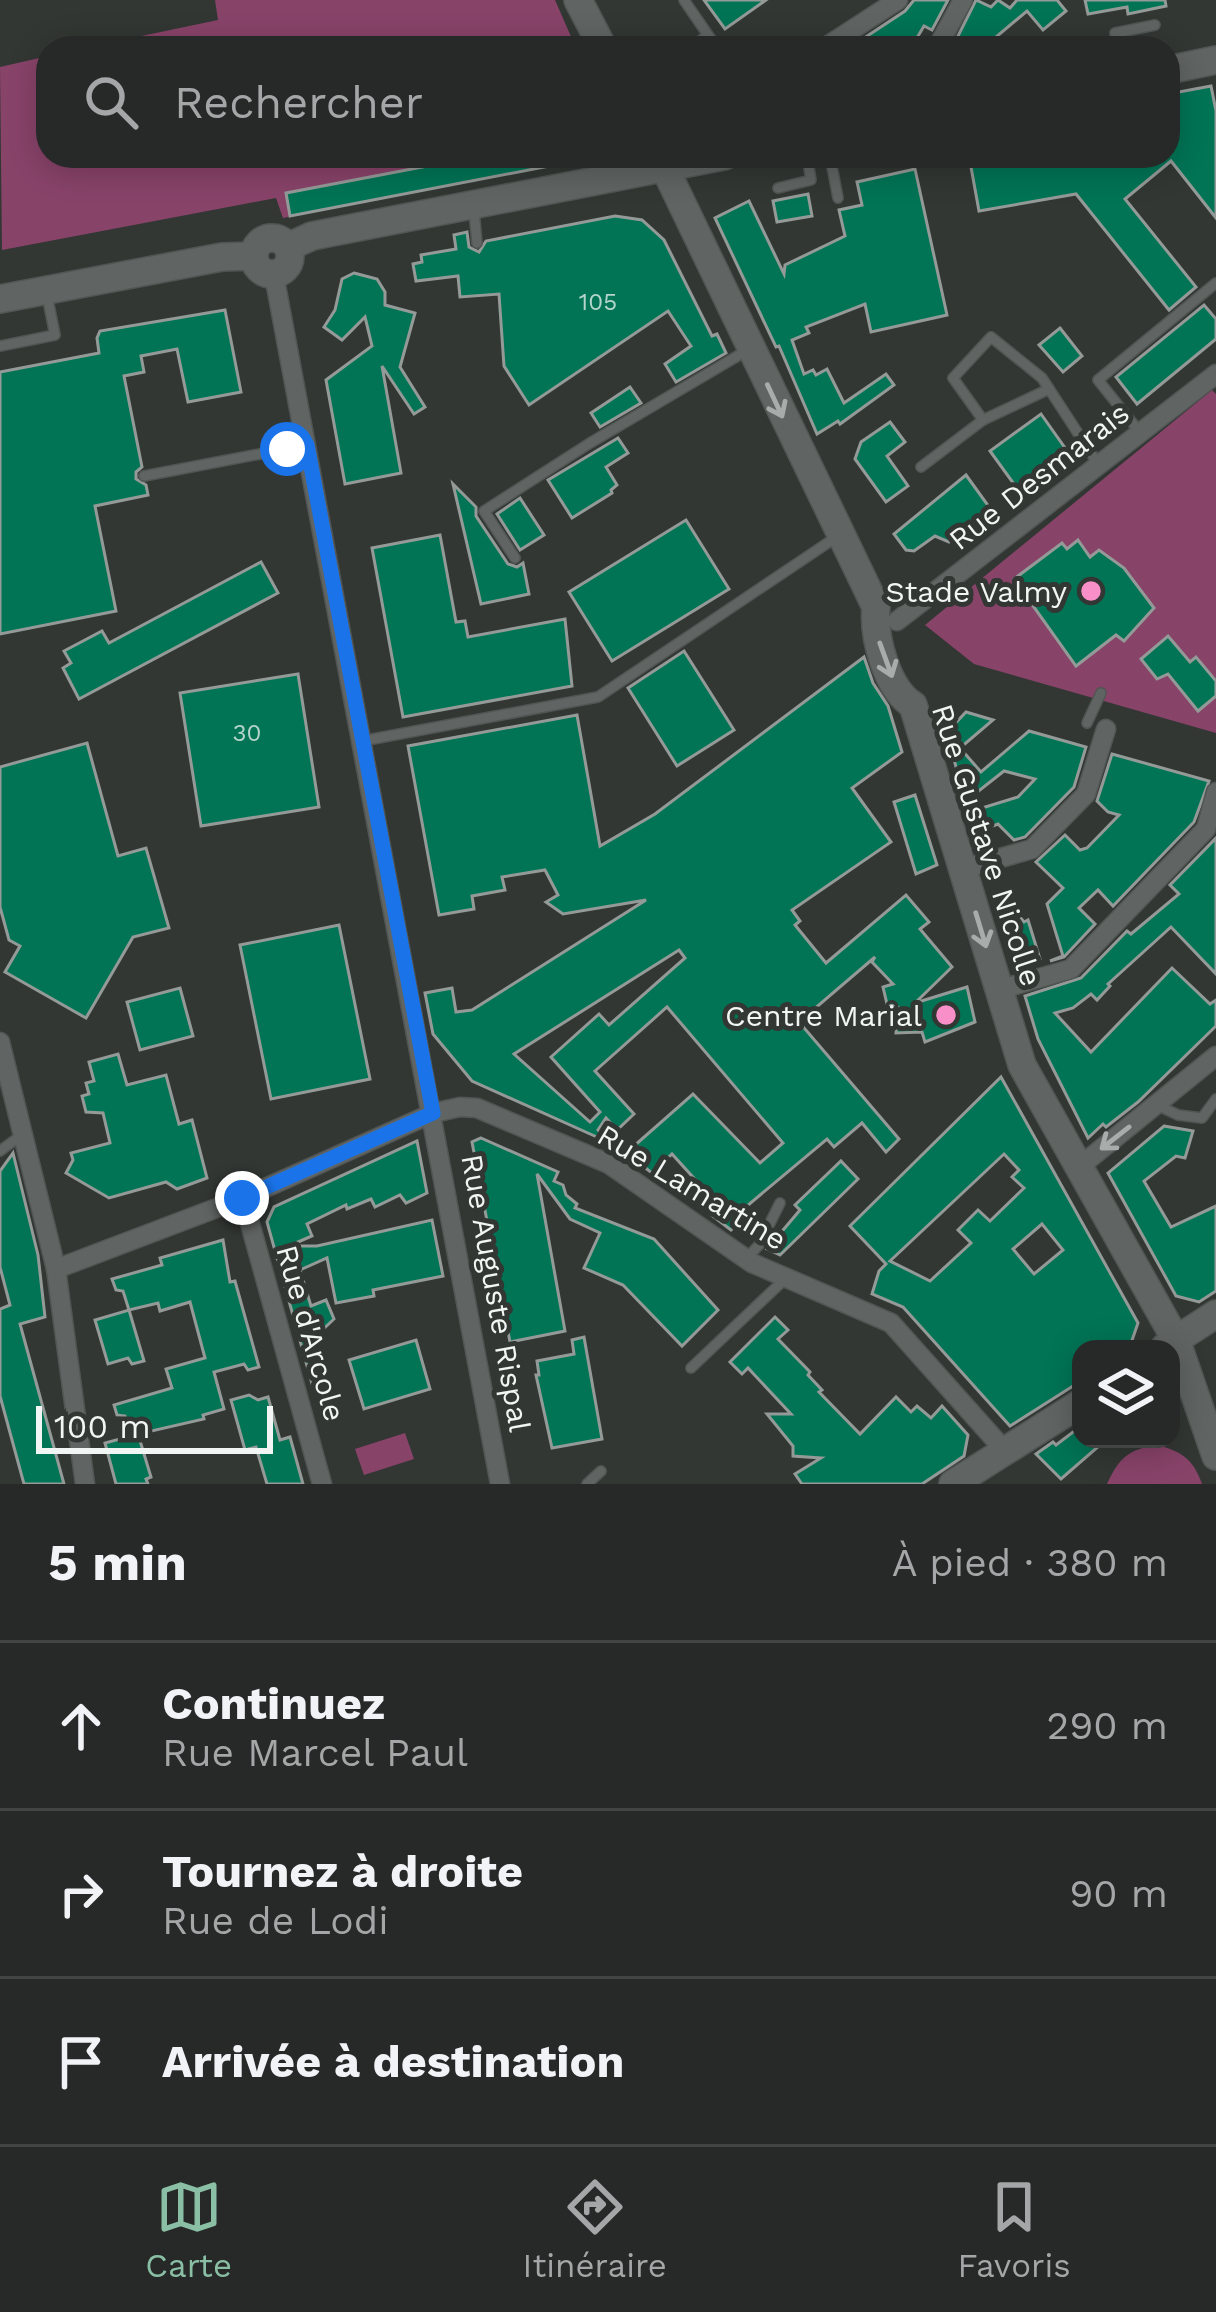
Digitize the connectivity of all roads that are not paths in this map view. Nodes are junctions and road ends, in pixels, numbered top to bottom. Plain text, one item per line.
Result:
1 (578, 0) edge
2 (684, 0) edge
3 (898, 0) edge
4 (963, 0) edge
5 (1155, 25) dead end
6 (708, 35) edge
7 (597, 36) edge
8 (842, 36) edge
9 (944, 36) edge
10 (1116, 36) edge
11 (1216, 60) edge
12 (1180, 68) edge
13 (633, 168) edge
14 (671, 168) edge
15 (810, 168) edge
16 (832, 168) edge
17 (778, 188) dead end
18 (838, 198) dead end
19 (473, 205) junction
20 (477, 242) dead end
21 (264, 266) junction
22 (1216, 283) edge
23 (46, 290) junction
24 (0, 298) edge
25 (0, 346) edge
26 (751, 350) junction
27 (1216, 374) edge
28 (1049, 389) junction
29 (983, 420) junction
30 (1142, 435) junction
31 (307, 445) junction
32 (920, 467) dead end
33 (1100, 467) junction
34 (144, 476) dead end
35 (840, 534) junction
36 (515, 558) dead end
37 (881, 608) junction
38 (1101, 693) dead end
39 (1096, 726) joint
40 (362, 741) junction
41 (1216, 792) edge
42 (962, 869) junction
43 (998, 990) junction
44 (0, 1042) edge
45 (1216, 1056) edge
46 (1216, 1099) edge
47 (1156, 1105) junction
48 (433, 1113) junction
49 (23, 1135) junction
50 (0, 1151) edge
51 (1078, 1167) junction
52 (242, 1198) junction
53 (780, 1203) dead end
54 (746, 1259) junction
55 (56, 1269) junction
56 (786, 1278) junction
57 (1216, 1314) edge
58 (1166, 1340) edge
59 (1174, 1340) edge
60 (691, 1368) dead end
61 (1180, 1372) edge
62 (1072, 1409) edge
63 (1006, 1452) junction
64 (1216, 1456) edge
65 (601, 1471) dead end
66 (85, 1484) edge
67 (322, 1484) edge
68 (500, 1484) edge
69 (587, 1484) edge
70 (953, 1484) edge

1 - 7 street
2 - 6 lane
3 - 8 street
4 - 9 street
5 - 10 lane
11 - 12 street
13 - 19 street
14 - 26 street, Rue Gustave Nicolle
15 - 17 lane
16 - 18 lane
19 - 20 lane
19 - 21 street
21 - 23 street
21 - 31 street, Rue Auguste Rispal
22 - 30 lane
23 - 24 street
23 - 25 lane
26 -> 35 street, Rue Gustave Nicolle
26 - 36 lane
27 - 30 street, Rue Desmarais
28 - 29 lane
28 - 29 lane
28 - 33 lane
29 - 32 lane
30 - 33 street, Rue Desmarais
31 - 34 lane
31 - 40 street, Rue Auguste Rispal
33 - 37 street, Rue Desmarais
35 - 37 street, Rue Gustave Nicolle
35 - 40 lane
37 -> 42 street, Rue Gustave Nicolle
38 - 39 lane
39 - 42 street
40 - 48 street, Rue Auguste Rispal
41 - 43 street
42 -> 43 street, Rue Gustave Nicolle
43 - 51 street, Rue Gustave Nicolle
44 - 49 street
45 - 47 street
46 - 47 lane
47 -> 51 street
48 - 52 street
48 - 54 street, Rue Lamartine
48 - 68 street, Rue Auguste Rispal
49 - 50 lane
49 - 55 street
51 - 58 street, Rue Gustave Nicolle
52 - 55 street
52 - 67 street, Rue d'Arcole
53 - 54 lane
54 - 56 street, Rue Lamartine
55 - 66 street
56 - 60 lane
56 - 63 street, Rue Lamartine
57 - 59 street
61 - 64 street, Rue Gustave Nicolle
62 - 63 street
63 - 70 street
65 - 69 lane

